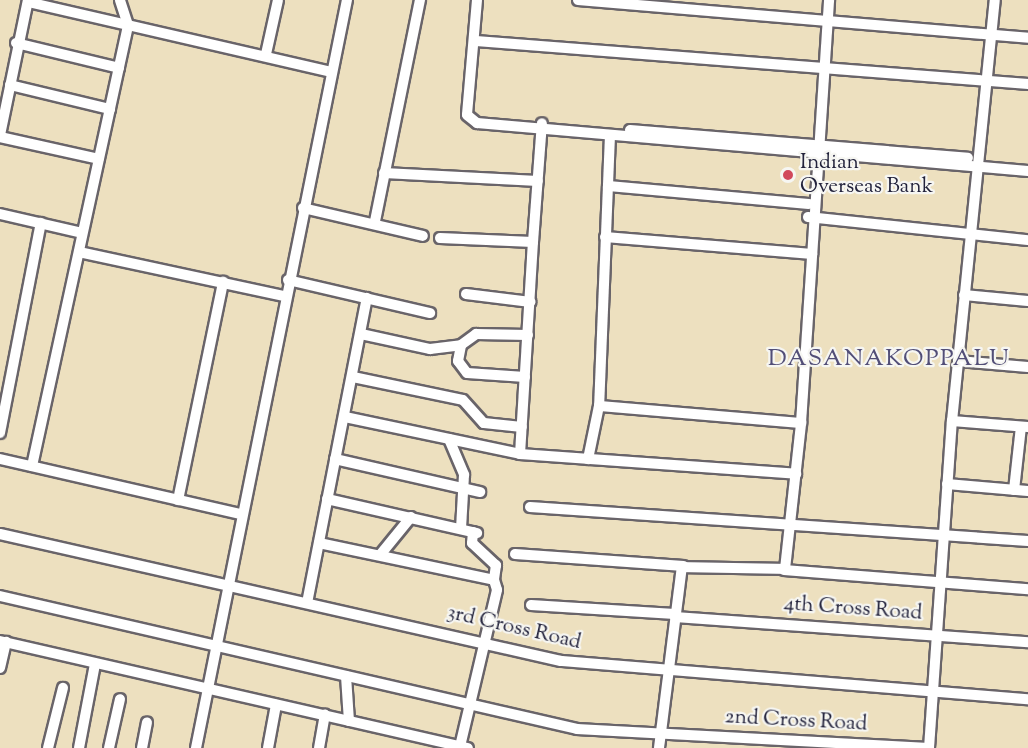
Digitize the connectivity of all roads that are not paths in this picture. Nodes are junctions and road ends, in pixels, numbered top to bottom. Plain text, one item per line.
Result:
1 (120, 0) edge
2 (278, 0) edge
3 (348, 0) edge
4 (420, 0) edge
5 (477, 0) edge
6 (578, 0) edge
7 (823, 0) edge
8 (830, 0) edge
9 (995, 0) edge
10 (28, 1) edge
11 (825, 20) junction
12 (128, 25) junction
13 (991, 34) junction
14 (1028, 38) edge
15 (476, 41) junction
16 (16, 43) junction
17 (266, 54) junction
18 (821, 67) junction
19 (119, 68) junction
20 (332, 72) junction
21 (987, 79) junction
22 (1028, 84) edge
23 (9, 86) junction
24 (110, 109) junction
25 (542, 127) junction
26 (610, 135) junction
27 (0, 136) edge
28 (815, 148) junction
29 (99, 159) junction
30 (978, 163) junction
31 (1028, 164) edge
32 (1028, 171) edge
33 (384, 173) junction
34 (538, 182) junction
35 (608, 186) junction
36 (809, 204) junction
37 (303, 208) junction
38 (0, 214) edge
39 (811, 218) junction
40 (375, 221) junction
41 (41, 223) junction
42 (82, 233) junction
43 (972, 234) junction
44 (423, 236) dead end
45 (605, 237) junction
46 (440, 238) dead end
47 (1028, 240) edge
48 (533, 242) junction
49 (79, 252) junction
50 (808, 254) junction
51 (288, 280) junction
52 (223, 282) junction
53 (466, 294) dead end
54 (964, 295) junction
55 (284, 296) junction
56 (367, 298) junction
57 (1028, 301) edge
58 (531, 302) junction
59 (430, 313) dead end
60 (361, 334) junction
61 (528, 335) junction
62 (461, 345) junction
63 (958, 361) junction
64 (1028, 367) edge
65 (353, 377) junction
66 (525, 378) junction
67 (598, 406) junction
68 (345, 417) junction
69 (952, 421) junction
70 (798, 423) junction
71 (1024, 427) edge
72 (522, 428) junction
73 (0, 433) edge
74 (449, 439) junction
75 (520, 454) junction
76 (0, 459) edge
77 (335, 459) junction
78 (588, 459) junction
79 (32, 466) junction
80 (793, 474) junction
81 (947, 484) junction
82 (463, 489) junction
83 (1014, 490) junction
84 (1028, 491) edge
85 (480, 492) dead end
86 (327, 499) junction
87 (178, 500) junction
88 (530, 507) dead end
89 (241, 514) junction
90 (411, 517) junction
91 (788, 522) junction
92 (461, 529) junction
93 (945, 532) junction
94 (0, 534) edge
95 (1028, 541) edge
96 (319, 543) junction
97 (515, 554) dead end
98 (380, 555) junction
99 (684, 566) junction
100 (785, 569) junction
101 (494, 580) junction
102 (939, 582) junction
103 (228, 584) junction
104 (1028, 589) edge
105 (0, 596) edge
106 (308, 603) junction
107 (531, 605) dead end
108 (675, 616) junction
109 (936, 634) junction
110 (3, 641) edge
111 (485, 641) junction
112 (1028, 642) edge
113 (215, 646) junction
114 (95, 664) junction
115 (0, 668) edge
116 (670, 672) junction
117 (346, 676) junction
118 (63, 688) dead end
119 (207, 689) junction
120 (932, 692) junction
121 (120, 699) dead end
122 (1028, 699) edge
123 (471, 704) junction
124 (276, 705) junction
125 (325, 715) junction
126 (349, 721) junction
127 (147, 722) dead end
128 (662, 734) junction
129 (464, 747) edge
130 (48, 748) edge
131 (79, 748) edge
132 (110, 748) edge
133 (141, 748) edge
134 (196, 748) edge
135 (268, 748) edge
136 (319, 748) edge
137 (659, 748) edge
138 (928, 748) edge

1 - 12 street
2 - 17 street
3 - 20 street
4 - 33 street
5 - 15 street
6 - 11 street
7 - 11 street
8 - 11 street
9 - 13 street
10 - 12 street
10 - 16 street
11 - 13 street
11 - 18 street
12 - 17 street
12 - 19 street
13 - 14 street
13 - 21 street
15 - 18 street
15 - 25 street
16 - 19 street
16 - 23 street
17 - 20 street
18 - 21 street
18 - 28 street
19 - 24 street
20 - 37 street
21 - 22 street
21 - 30 street
23 - 24 street
23 - 27 street
24 - 29 street
25 - 26 street
25 - 28 street
25 - 34 street
26 - 28 street
26 - 35 street
27 - 29 street
28 - 30 street
28 - 36 street
28 - 39 street
29 - 42 street
30 - 31 street
30 - 32 street
30 - 43 street
33 - 34 street
33 - 40 street
34 - 48 street
35 - 36 street
35 - 45 street
36 - 39 street
37 - 40 street
37 - 51 street
38 - 41 street
39 - 43 street
39 - 50 street
40 - 44 street
41 - 42 street
41 - 73 street
42 - 49 street
43 - 47 street
43 - 54 street
45 - 50 street
45 - 67 street
46 - 48 street
48 - 58 street
49 - 52 street
49 - 79 street
50 - 70 street
51 - 55 street
51 - 56 street
52 - 55 street
52 - 87 street
53 - 58 street
54 - 57 street
54 - 63 street
55 - 89 street
56 - 59 street
56 - 60 street
58 - 61 street
60 - 62 street
60 - 65 street
61 - 62 street
61 - 66 street
62 - 66 street
63 - 64 street
63 - 69 street
65 - 68 street
65 - 72 street
66 - 72 street
67 - 70 street
67 - 78 street
68 - 74 street
68 - 77 street
69 - 71 street
69 - 81 street
70 - 80 street
71 - 83 street
72 - 75 street
74 - 75 street
74 - 82 street
75 - 78 street
76 - 79 street
77 - 82 street
77 - 86 street
78 - 80 street
79 - 87 street
80 - 91 street
81 - 83 street
81 - 93 street
82 - 85 street
82 - 92 street
83 - 84 street
86 - 90 street
86 - 96 street
87 - 89 street
88 - 91 street
89 - 103 street
90 - 92 street
90 - 98 street
91 - 93 street
91 - 100 street
92 - 101 street
93 - 95 street
93 - 102 street
94 - 103 street, 3rd Cross Road
96 - 98 street
96 - 106 street
97 - 99 street
98 - 101 street
99 - 100 street
99 - 108 street
100 - 102 street
101 - 111 street
102 - 104 street
102 - 109 street
103 - 106 street, 3rd Cross Road
103 - 113 street
105 - 113 street, 2nd Cross Road
106 - 111 street, 3rd Cross Road
107 - 108 street, 4th Cross Road
108 - 109 street, 4th Cross Road
108 - 116 street
109 - 112 street, 4th Cross Road
109 - 120 street
110 - 114 street
110 - 115 street
111 - 116 street, 3rd Cross Road
111 - 123 street
113 - 117 street, 2nd Cross Road
113 - 119 street
114 - 119 street
114 - 131 street
116 - 120 street, 3rd Cross Road
116 - 128 street
117 - 123 street, 2nd Cross Road
117 - 126 street
118 - 130 street
119 - 124 street
119 - 134 street
120 - 122 street, 3rd Cross Road
120 - 138 street
121 - 132 street
123 - 128 street, 2nd Cross Road
123 - 129 street
124 - 125 street
124 - 135 street
125 - 126 street
125 - 136 street
126 - 129 street
127 - 133 street
128 - 137 street
128 - 138 street, 2nd Cross Road

